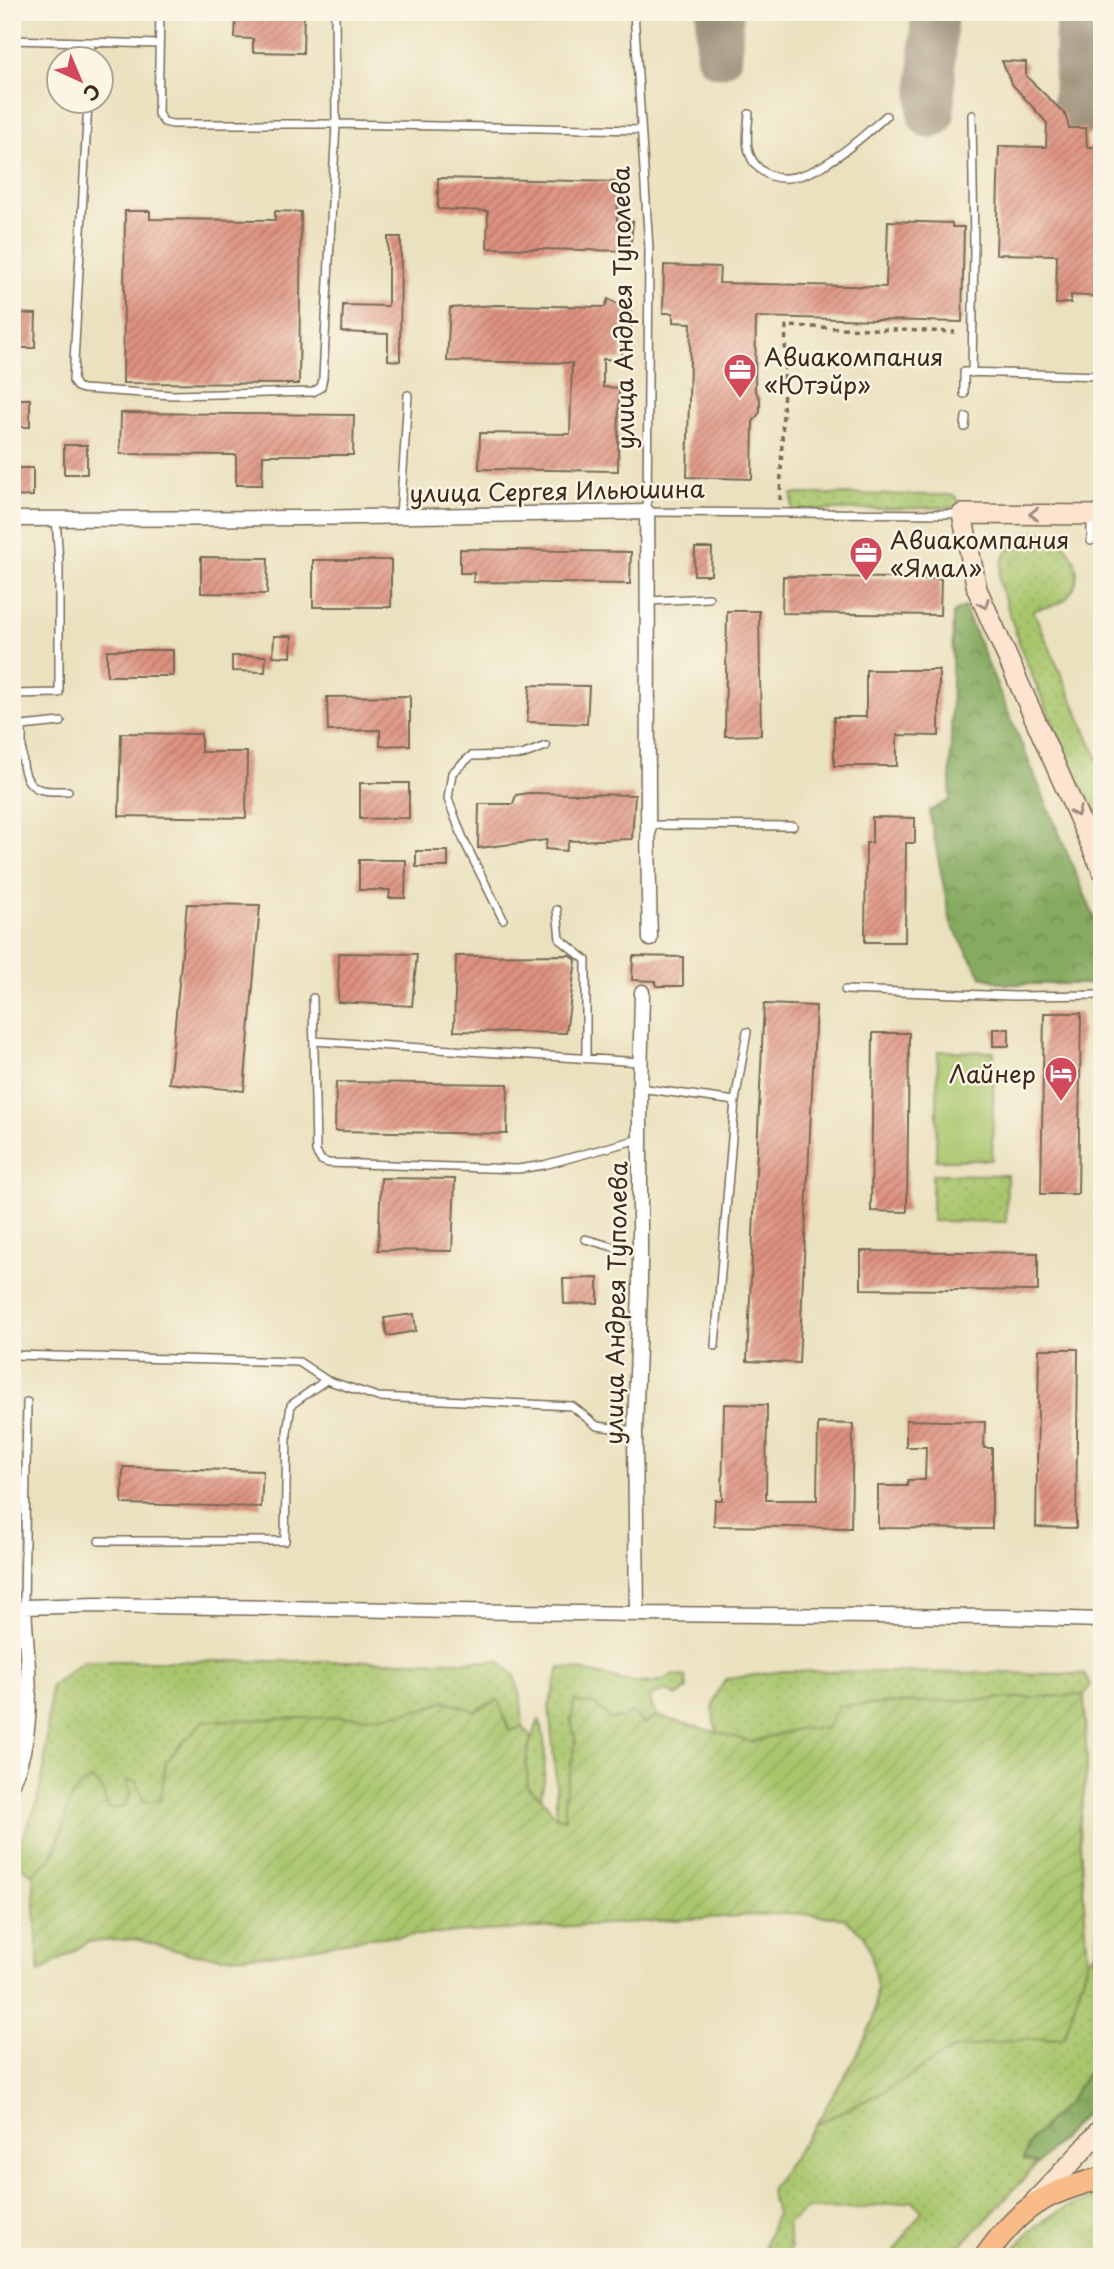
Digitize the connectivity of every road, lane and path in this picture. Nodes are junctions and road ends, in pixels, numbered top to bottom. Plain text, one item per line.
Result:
1 (160, 12) edge
2 (335, 12) edge
3 (634, 12) edge
4 (12, 40) edge
5 (91, 42) junction
6 (159, 44) junction
7 (91, 46) edge
8 (749, 114) dead end
9 (972, 115) dead end
10 (87, 116) edge
11 (886, 116) dead end
12 (336, 124) junction
13 (641, 130) junction
14 (955, 332) dead end
15 (972, 373) junction
16 (1102, 376) edge
17 (964, 394) dead end
18 (408, 395) dead end
19 (966, 417) dead end
20 (965, 427) dead end
21 (780, 503) dead end
22 (647, 512) junction
23 (962, 514) junction
24 (1096, 515) edge
25 (400, 516) junction
26 (56, 518) junction
27 (12, 519) edge
28 (1091, 541) dead end
29 (709, 598) dead end
30 (648, 601) junction
31 (12, 694) edge
32 (61, 722) dead end
33 (547, 746) dead end
34 (68, 791) dead end
35 (647, 825) junction
36 (793, 825) dead end
37 (1102, 870) edge
38 (557, 910) dead end
39 (503, 919) dead end
40 (650, 939) dead end
41 (845, 990) dead end
42 (642, 992) dead end
43 (1102, 995) edge
44 (313, 998) dead end
45 (747, 1032) dead end
46 (314, 1041) junction
47 (586, 1058) junction
48 (640, 1062) junction
49 (640, 1088) junction
50 (735, 1101) junction
51 (639, 1139) junction
52 (585, 1240) dead end
53 (640, 1248) junction
54 (715, 1346) dead end
55 (12, 1355) edge
56 (326, 1380) junction
57 (27, 1402) dead end
58 (635, 1431) junction
59 (99, 1541) dead end
60 (18, 1607) edge
61 (636, 1614) junction
62 (1102, 1620) edge
63 (12, 1783) edge
64 (1102, 2127) edge
65 (1102, 2178) edge
66 (1030, 2207) junction
67 (1006, 2228) junction
68 (973, 2257) edge
69 (985, 2257) edge

1 - 6 lane
2 - 12 lane
3 - 13 lane, улица Андрея Туполева
4 - 5 lane
5 - 6 lane
5 - 7 lane
6 - 12 lane
8 - 11 lane
9 - 15 lane
10 - 12 lane
12 - 13 lane
13 - 22 lane, улица Андрея Туполева
14 - 21 path
15 - 16 lane
15 - 17 lane
18 - 25 lane
19 - 20 lane
22 - 23 lane, улица Сергея Ильюшина
22 - 25 street, улица Сергея Ильюшина
22 - 30 street, улица Андрея Туполева
24 -> 23 street, улица Сергея Ильюшина
23 -> 37 street
24 - 28 lane
25 - 26 street, улица Сергея Ильюшина
26 - 27 street, улица Сергея Ильюшина
26 - 31 lane
29 - 30 lane
30 - 35 street, улица Андрея Туполева
32 - 34 lane
33 - 39 lane
35 - 36 lane
35 - 40 street, улица Андрея Туполева
38 - 47 lane
41 - 43 lane
42 - 48 street, улица Андрея Туполева
44 - 46 lane
45 - 50 lane
46 - 47 lane
46 - 51 lane
47 - 48 lane
48 - 49 street, улица Андрея Туполева
49 - 50 lane
49 - 51 street, улица Андрея Туполева
50 - 54 lane
51 - 53 street, улица Андрея Туполева
52 - 53 lane
53 - 58 street, улица Андрея Туполева
55 - 56 lane
56 - 58 lane
56 - 59 lane
57 - 60 lane
58 - 61 street, улица Андрея Туполева
60 - 61 street
60 - 63 street
61 - 62 street
64 - 66 street
65 - 66 main road
66 - 67 main road
67 - 68 main road
67 - 69 main road

